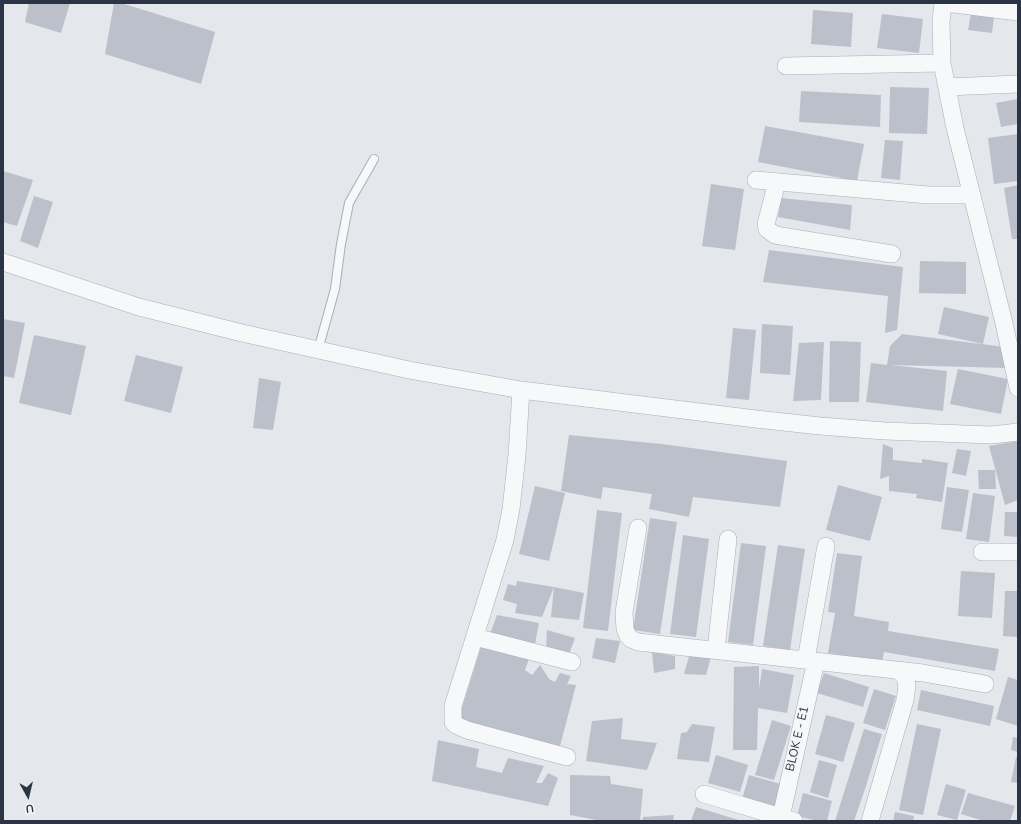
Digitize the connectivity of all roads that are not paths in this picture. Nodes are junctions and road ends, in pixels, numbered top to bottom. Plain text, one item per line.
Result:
1 (943, 3) edge
2 (946, 3) edge
3 (1018, 12) edge
4 (942, 63) junction
5 (786, 66) dead end
6 (1018, 84) edge
7 (947, 87) junction
8 (374, 159) dead end
9 (756, 180) dead end
10 (777, 182) junction
11 (972, 195) junction
12 (892, 254) dead end
13 (3, 262) edge
14 (1011, 322) edge
15 (318, 350) junction
16 (1018, 388) edge
17 (521, 390) junction
18 (1018, 432) edge
19 (638, 528) dead end
20 (728, 539) dead end
21 (826, 546) dead end
22 (982, 552) dead end
23 (1018, 552) edge
24 (475, 636) junction
25 (716, 650) junction
26 (811, 660) junction
27 (572, 662) dead end
28 (896, 670) junction
29 (985, 684) dead end
30 (567, 757) dead end
31 (704, 794) dead end
32 (787, 819) edge
33 (870, 821) edge

1 - 4 street
2 - 3 street
4 - 5 street
4 - 7 street
6 - 7 street
7 - 11 street
8 - 15 lane
9 - 10 street
10 - 11 street
10 - 12 street
11 - 14 street
13 - 15 street
14 - 16 street
15 - 17 street
17 - 18 street
17 - 24 street
19 - 25 street
20 - 25 street
21 - 26 street, BLOK E - E1
22 - 23 street
24 - 27 street
24 - 30 street
25 - 26 street
26 - 28 street
26 - 32 street, BLOK E - E1
28 - 29 street
28 - 33 street
31 - 32 street

